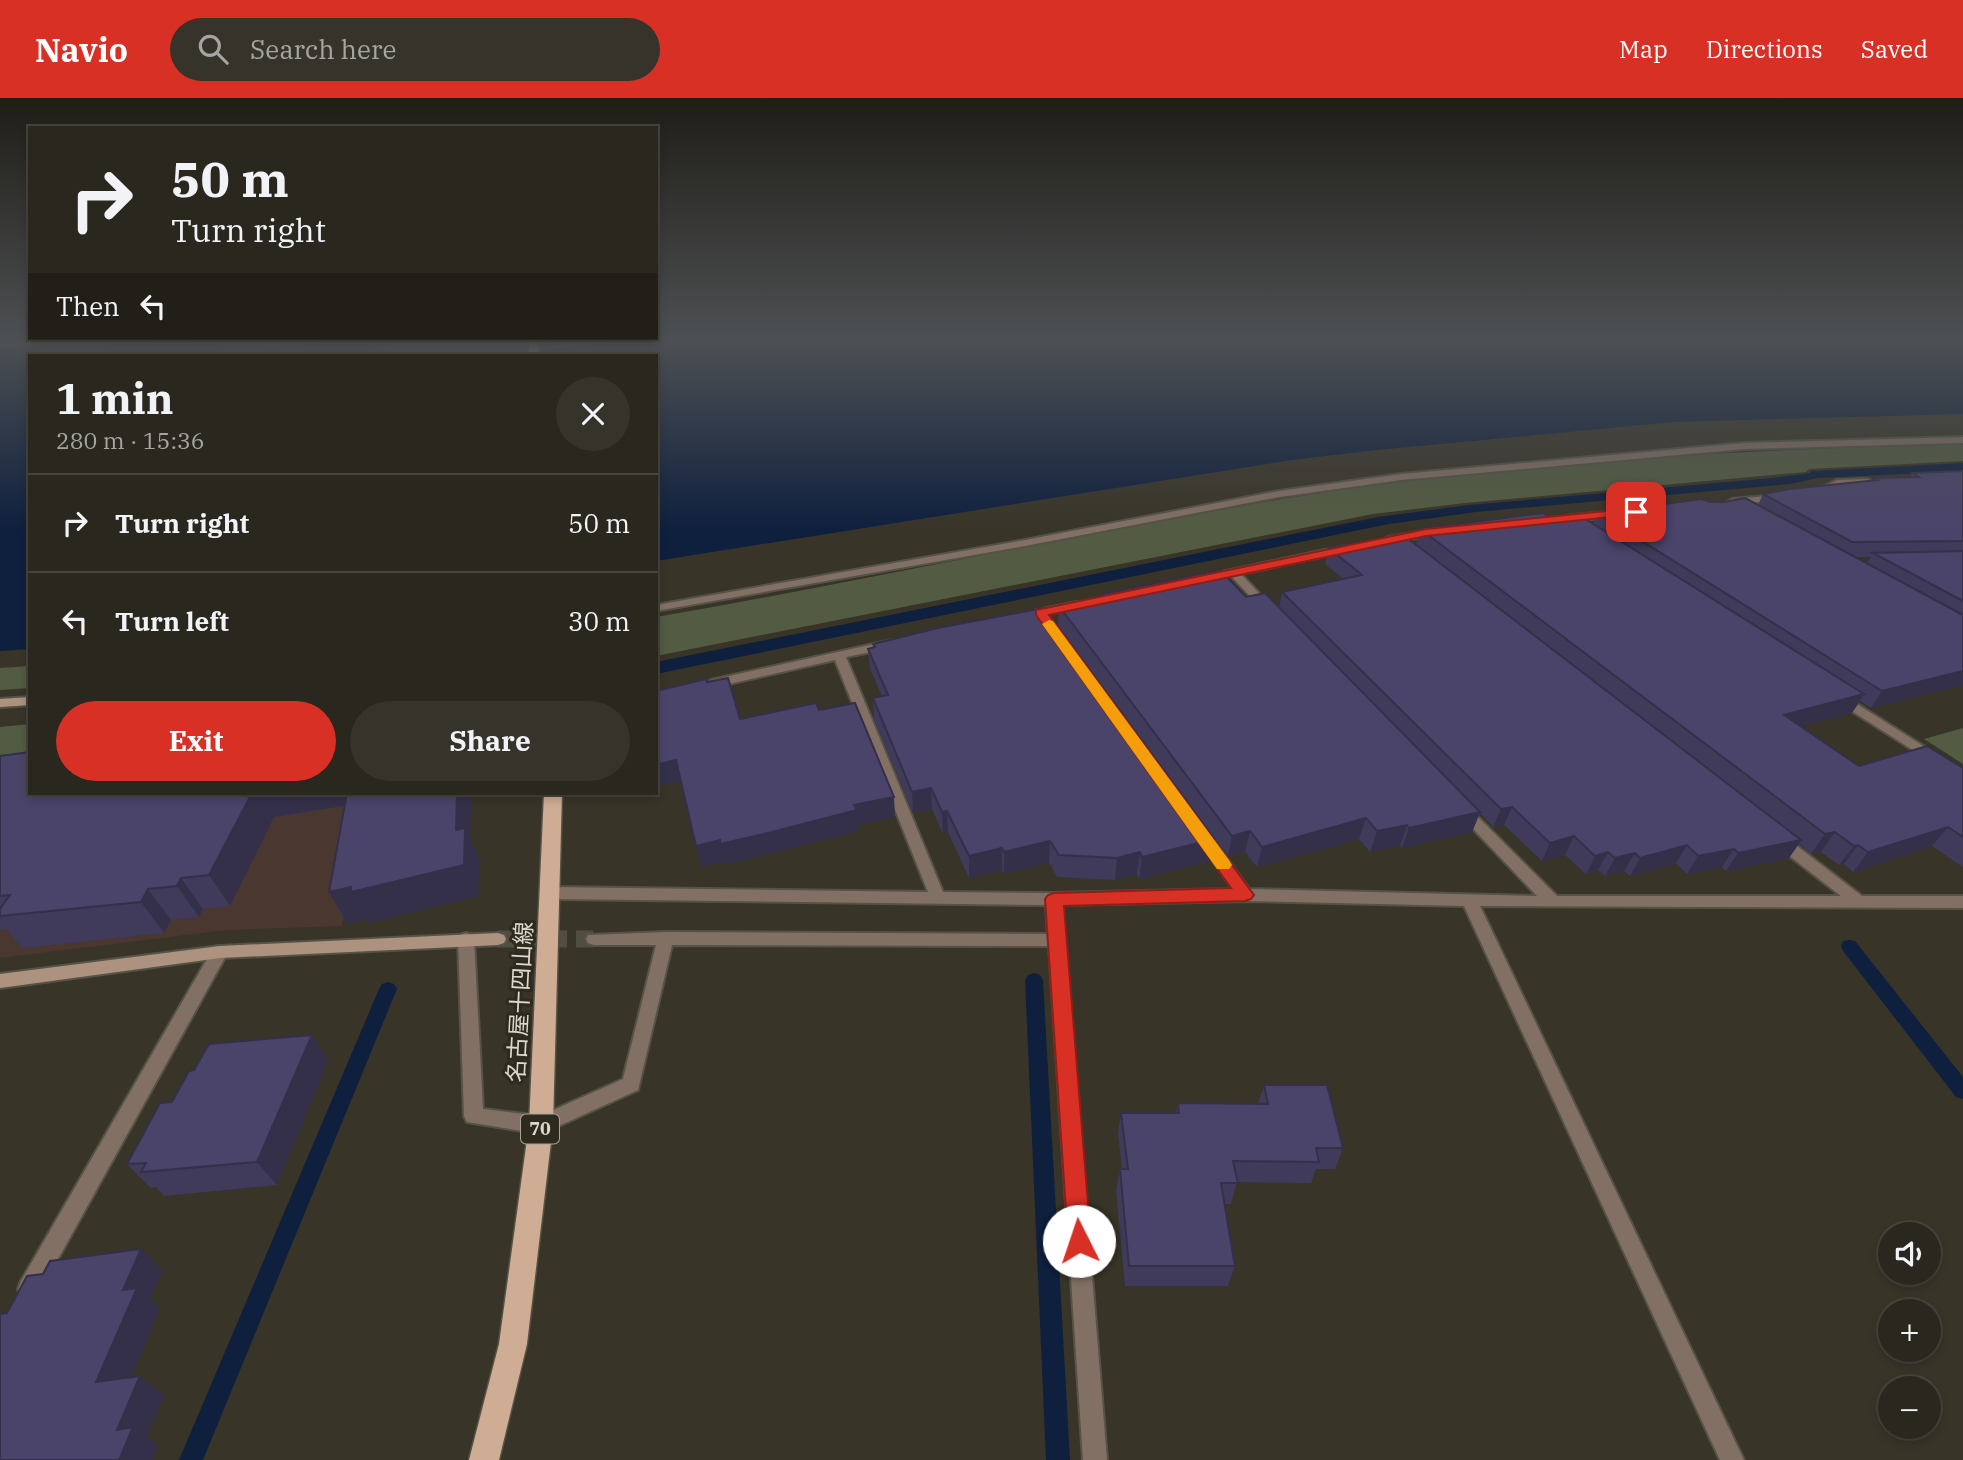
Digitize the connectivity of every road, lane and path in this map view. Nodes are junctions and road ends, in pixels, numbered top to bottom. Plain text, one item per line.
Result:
1 (1963, 440) edge
2 (1879, 482) edge
3 (1811, 495) edge
4 (1785, 497) edge
5 (1732, 503) junction
6 (1719, 504) edge
7 (1629, 513) edge
8 (1756, 516) edge
9 (1564, 519) junction
10 (1550, 520) edge
11 (1454, 530) edge
12 (1587, 534) edge
13 (1395, 542) edge
14 (1355, 547) edge
15 (1233, 572) junction
16 (1194, 580) edge
17 (1092, 602) edge
18 (658, 608) edge
19 (1014, 618) edge
20 (1280, 622) edge
21 (906, 640) edge
22 (839, 655) junction
23 (694, 687) edge
24 (1834, 694) edge
25 (28, 701) edge
26 (0, 703) edge
27 (1963, 777) edge
28 (553, 795) edge
29 (1451, 797) edge
30 (1196, 827) edge
31 (1773, 834) edge
32 (551, 893) junction
33 (1245, 895) junction
34 (939, 898) junction
35 (1054, 899) junction
36 (1469, 899) junction
37 (1553, 902) junction
38 (1859, 902) junction
39 (1963, 902) edge
40 (666, 938) junction
41 (466, 939) junction
42 (498, 939) tunnel mouth
43 (594, 939) tunnel mouth
44 (1058, 940) junction
45 (220, 952) junction
46 (0, 981) edge
47 (541, 1125) junction
48 (21, 1304) edge
49 (484, 1460) edge
50 (1095, 1460) edge
51 (1731, 1460) edge

1 - 18 street
2 - 3 street
4 - 5 street
5 - 6 street
5 - 8 street
7 - 9 street
9 - 10 street
9 - 12 street
11 - 13 street
14 - 15 street
15 - 16 street
15 - 20 street
17 - 19 street
21 - 22 street
22 - 23 street
22 - 34 street
24 - 27 street
25 - 26 street
28 - 32 main road, 名古屋十四山線 / 70
29 - 37 street
30 - 33 street
31 - 38 street
32 - 34 street
32 - 47 main road, 名古屋十四山線 / 70
33 - 35 street
33 - 36 street
34 - 35 street
35 - 44 street
36 - 37 street
36 - 51 street
37 - 38 street
38 - 39 street
40 - 43 street
40 - 44 street
40 - 47 street
41 - 42 street
41 - 45 street
41 - 47 street
44 - 50 street
45 - 46 street
45 - 48 street
47 - 49 main road, 名古屋十四山線 / 70

